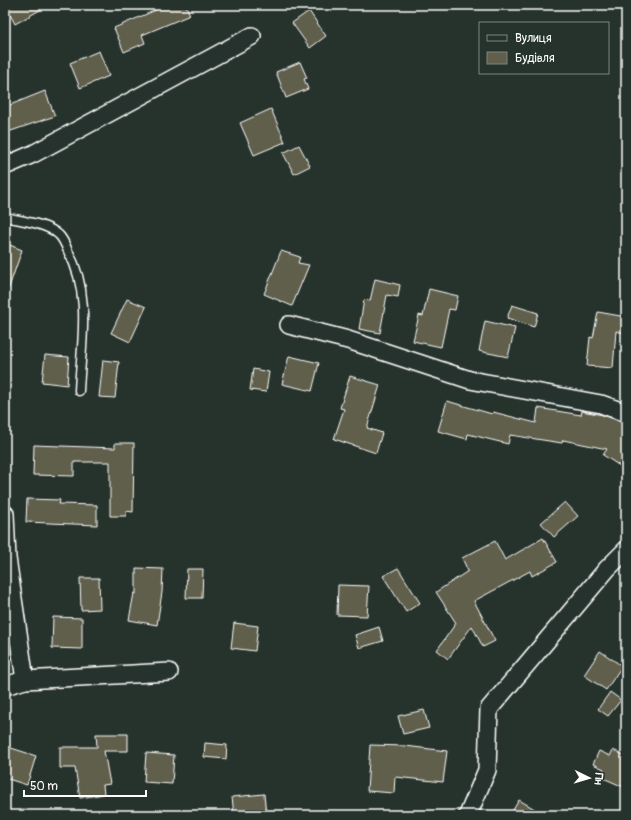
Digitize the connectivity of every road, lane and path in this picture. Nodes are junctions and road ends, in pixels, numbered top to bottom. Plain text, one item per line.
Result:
1 (252, 36) dead end
2 (5, 166) edge
3 (5, 217) edge
4 (290, 325) dead end
5 (79, 391) dead end
6 (626, 413) edge
7 (5, 514) edge
8 (626, 550) edge
9 (169, 672) dead end
10 (25, 680) junction
11 (5, 686) edge
12 (468, 815) edge

1 - 2 street
3 - 5 lane
4 - 6 street
7 - 10 street
8 - 12 street
9 - 10 street
10 - 11 street

